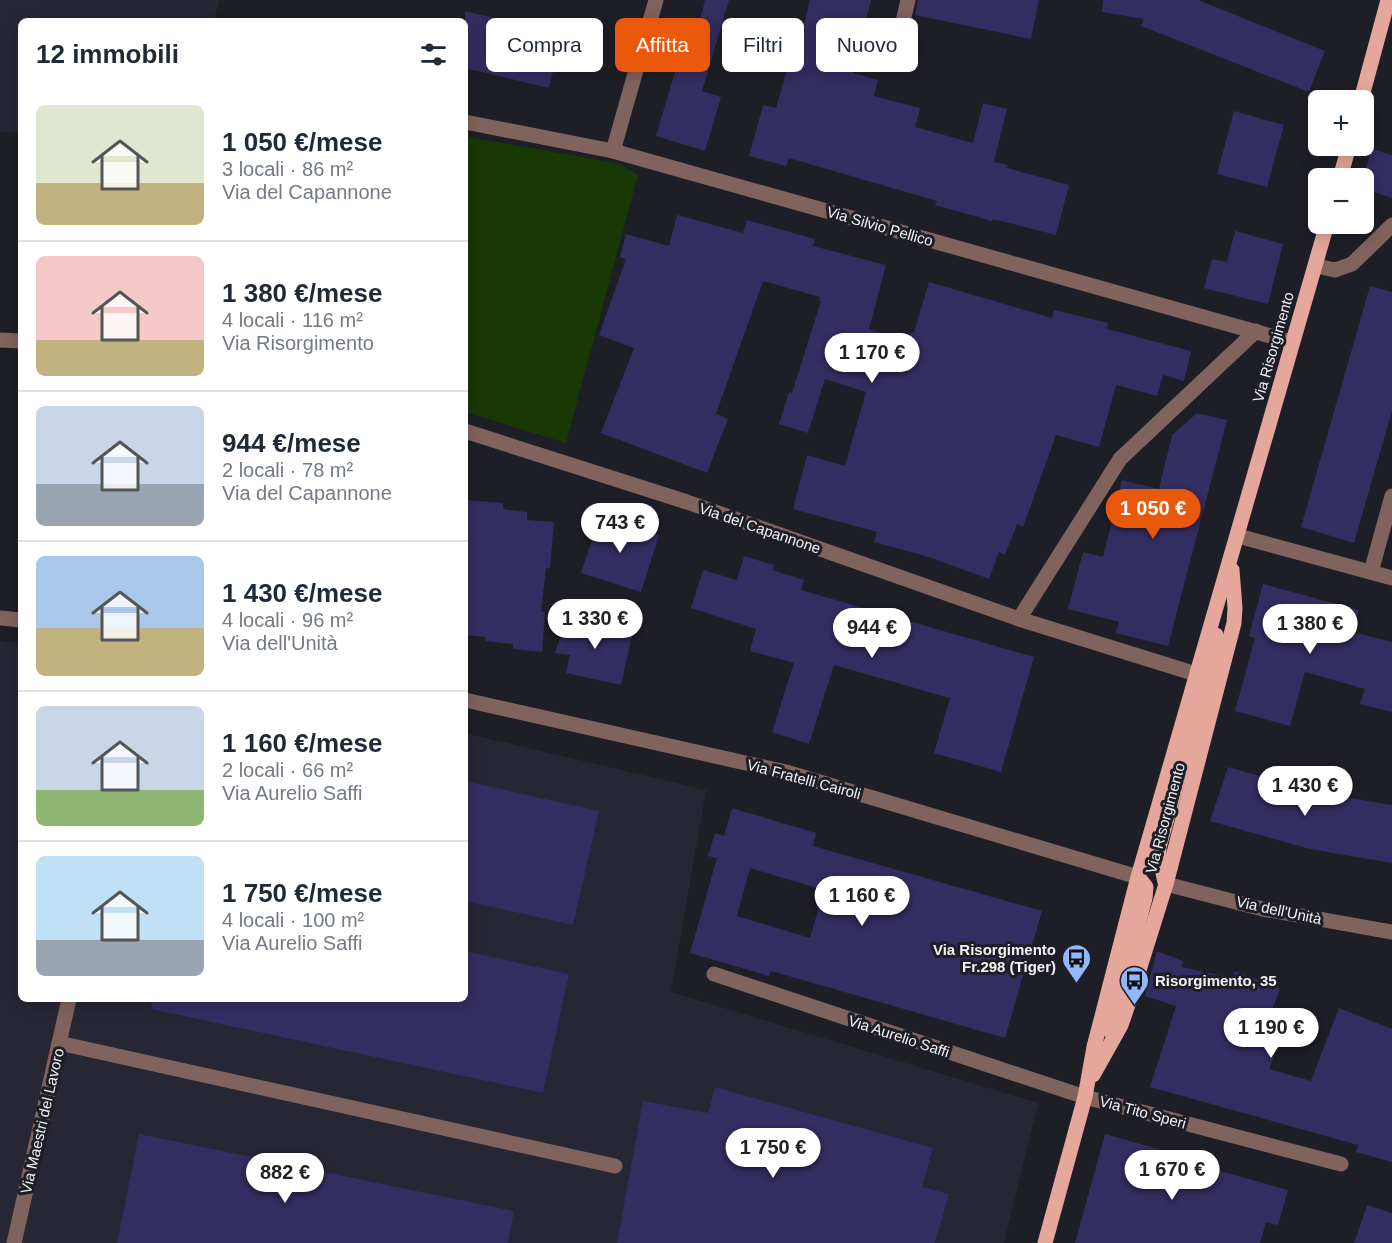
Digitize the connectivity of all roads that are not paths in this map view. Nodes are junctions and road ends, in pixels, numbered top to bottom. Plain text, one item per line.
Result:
1 (656, 0) edge
2 (908, 0) edge
3 (1388, 0) edge
4 (904, 18) edge
5 (1364, 90) edge
6 (468, 123) edge
7 (613, 151) junction
8 (1392, 225) edge
9 (1324, 234) edge
10 (1316, 266) junction
11 (1256, 331) junction
12 (0, 340) edge
13 (18, 341) edge
14 (1292, 342) junction
15 (468, 432) edge
16 (1392, 496) edge
17 (1236, 543) junction
18 (1371, 572) junction
19 (1392, 578) edge
20 (1220, 593) junction
21 (0, 618) edge
22 (1019, 619) junction
23 (18, 620) edge
24 (1196, 674) junction
25 (468, 701) edge
26 (1138, 877) junction
27 (1166, 884) junction
28 (1392, 932) edge
29 (714, 974) dead end
30 (68, 1002) edge
31 (59, 1043) junction
32 (1103, 1056) junction
33 (1086, 1091) junction
34 (1341, 1164) dead end
35 (615, 1166) dead end
36 (14, 1243) edge
37 (1045, 1243) edge

1 - 7 street
2 - 4 street
3 - 5 main road
6 - 7 street, Via Silvio Pellico
7 - 11 street, Via Silvio Pellico
8 - 10 street
9 - 10 main road, Via Risorgimento
10 - 14 main road, Via Risorgimento
11 - 14 street, Via Silvio Pellico
11 - 22 street
12 - 13 street
14 - 17 main road, Via Risorgimento
15 - 22 street, Via del Capannone
16 - 18 street
17 - 18 street
17 - 20 main road, Via Risorgimento
17 - 27 main road, Via Risorgimento
18 - 19 street
20 - 24 main road, Via Risorgimento
20 - 27 main road
21 - 23 street
22 - 24 street, Via del Capannone
24 - 26 main road, Via Risorgimento
25 - 26 street, Via Fratelli Cairoli
26 - 32 main road
26 - 33 main road, Via Risorgimento
27 - 28 street, Via dell'Unità
27 - 32 main road, Via Risorgimento
29 - 33 street, Via Aurelio Saffi
30 - 31 street, Via Maestri del Lavoro
31 - 35 street
31 - 36 street, Via Maestri del Lavoro
32 - 33 main road, Via Risorgimento
33 - 34 street, Via Tito Speri
33 - 37 main road, Via Risorgimento

